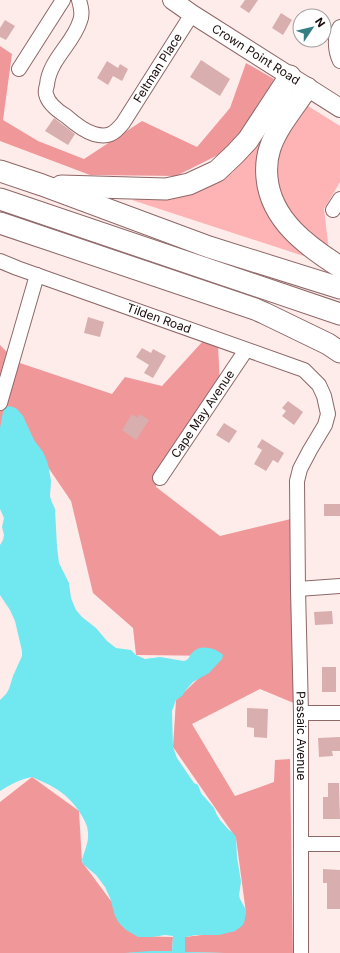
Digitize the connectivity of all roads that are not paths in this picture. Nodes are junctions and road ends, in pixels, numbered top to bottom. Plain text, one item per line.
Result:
1 (63, 0) edge
2 (80, 0) edge
3 (172, 0) edge
4 (192, 14) junction
5 (340, 26) edge
6 (340, 61) edge
7 (19, 69) dead end
8 (299, 82) junction
9 (340, 108) edge
10 (0, 171) edge
11 (42, 185) junction
12 (0, 199) edge
13 (0, 222) edge
14 (0, 261) edge
15 (340, 267) edge
16 (36, 275) junction
17 (340, 288) edge
18 (264, 313) junction
19 (340, 314) edge
20 (340, 335) edge
21 (246, 350) junction
22 (340, 352) edge
23 (315, 380) joint
24 (0, 403) edge
25 (160, 478) dead end
26 (340, 586) edge
27 (298, 589) junction
28 (301, 713) junction
29 (340, 713) edge
30 (301, 844) junction
31 (340, 844) edge
32 (301, 953) edge

1 - 7 street
2 - 4 street, Feltman Place
3 - 4 main road, Crown Point Road
4 - 8 main road, Crown Point Road
5 - 6 street
8 - 9 main road, Crown Point Road
8 - 11 highway
8 - 15 highway
10 - 11 highway
11 - 17 highway
12 - 19 highway
13 - 18 highway
14 - 16 street, Tilden Road
16 - 21 street, Tilden Road
16 - 24 street
18 - 20 highway
18 - 22 highway
21 - 23 street, Tilden Road
21 - 25 street, Cape May Avenue
23 - 27 street, Passaic Avenue
26 - 27 street
27 - 28 street, Passaic Avenue
28 - 29 street
28 - 30 street, Passaic Avenue
30 - 31 street
30 - 32 street, Passaic Avenue

